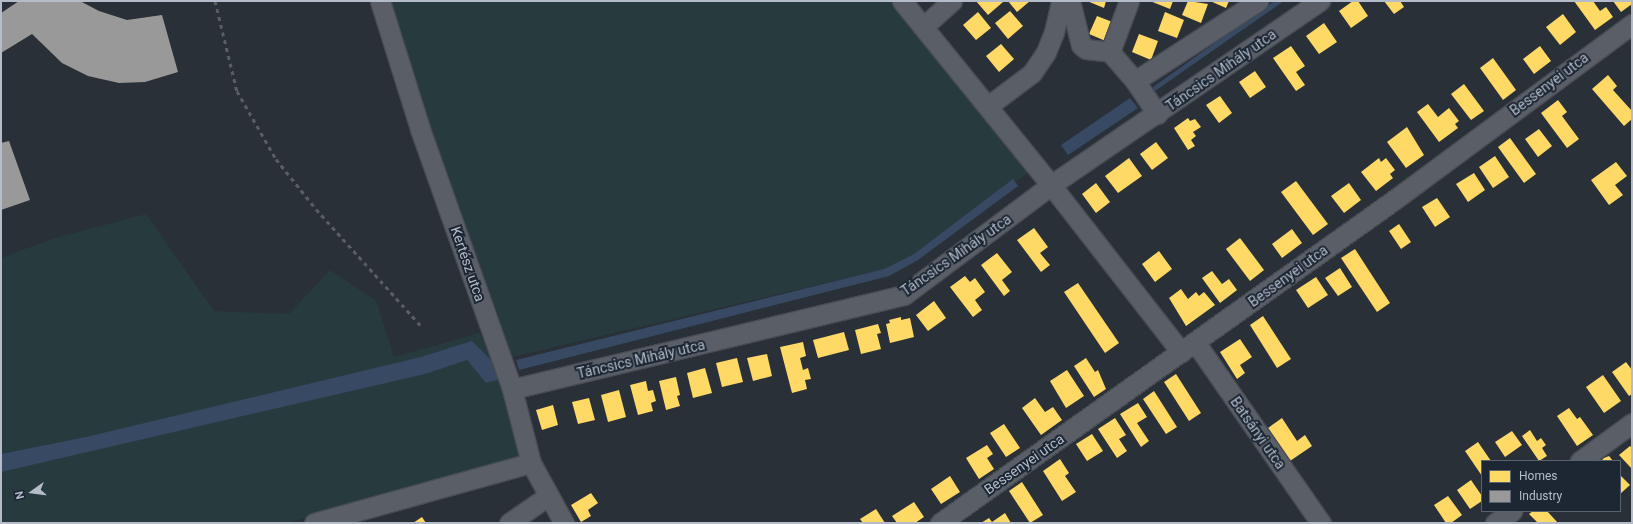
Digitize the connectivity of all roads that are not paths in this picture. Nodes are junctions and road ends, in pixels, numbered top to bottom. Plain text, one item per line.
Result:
1 (380, 1) edge
2 (902, 1) edge
3 (952, 1) edge
4 (1061, 1) edge
5 (1070, 1) edge
6 (1129, 1) edge
7 (1258, 1) edge
8 (1316, 2) edge
9 (1632, 24) edge
10 (1076, 25) junction
11 (1056, 26) junction
12 (924, 27) junction
13 (1110, 52) junction
14 (1135, 81) junction
15 (988, 106) junction
16 (1157, 114) junction
17 (1051, 185) junction
18 (1188, 347) junction
19 (512, 390) junction
20 (1632, 423) edge
21 (1581, 460) edge
22 (531, 463) junction
23 (548, 496) junction
24 (1511, 512) edge
25 (314, 523) edge
26 (510, 523) edge
27 (564, 523) edge
28 (940, 523) edge
29 (1321, 523) edge
30 (1495, 523) edge

1 - 19 street, Kertész utca
2 - 12 street, Batsányi utca
3 - 12 street
4 - 11 street
5 - 10 street
6 - 13 street
7 - 14 street
8 - 16 street, Táncsics Mihály utca
9 - 18 street, Bessenyei utca
10 - 11 street
10 - 13 street
11 - 15 street
12 - 15 street, Batsányi utca
13 - 14 street
14 - 16 street
15 - 17 street, Batsányi utca
16 - 17 street, Táncsics Mihály utca
17 - 18 street, Batsányi utca
17 - 19 street, Táncsics Mihály utca
18 - 28 street, Bessenyei utca
18 - 29 street, Batsányi utca
19 - 22 street, Kertész utca
20 - 21 street
22 - 23 street, Kertész utca
22 - 25 street
23 - 26 street
23 - 27 street, Kertész utca
24 - 30 street

